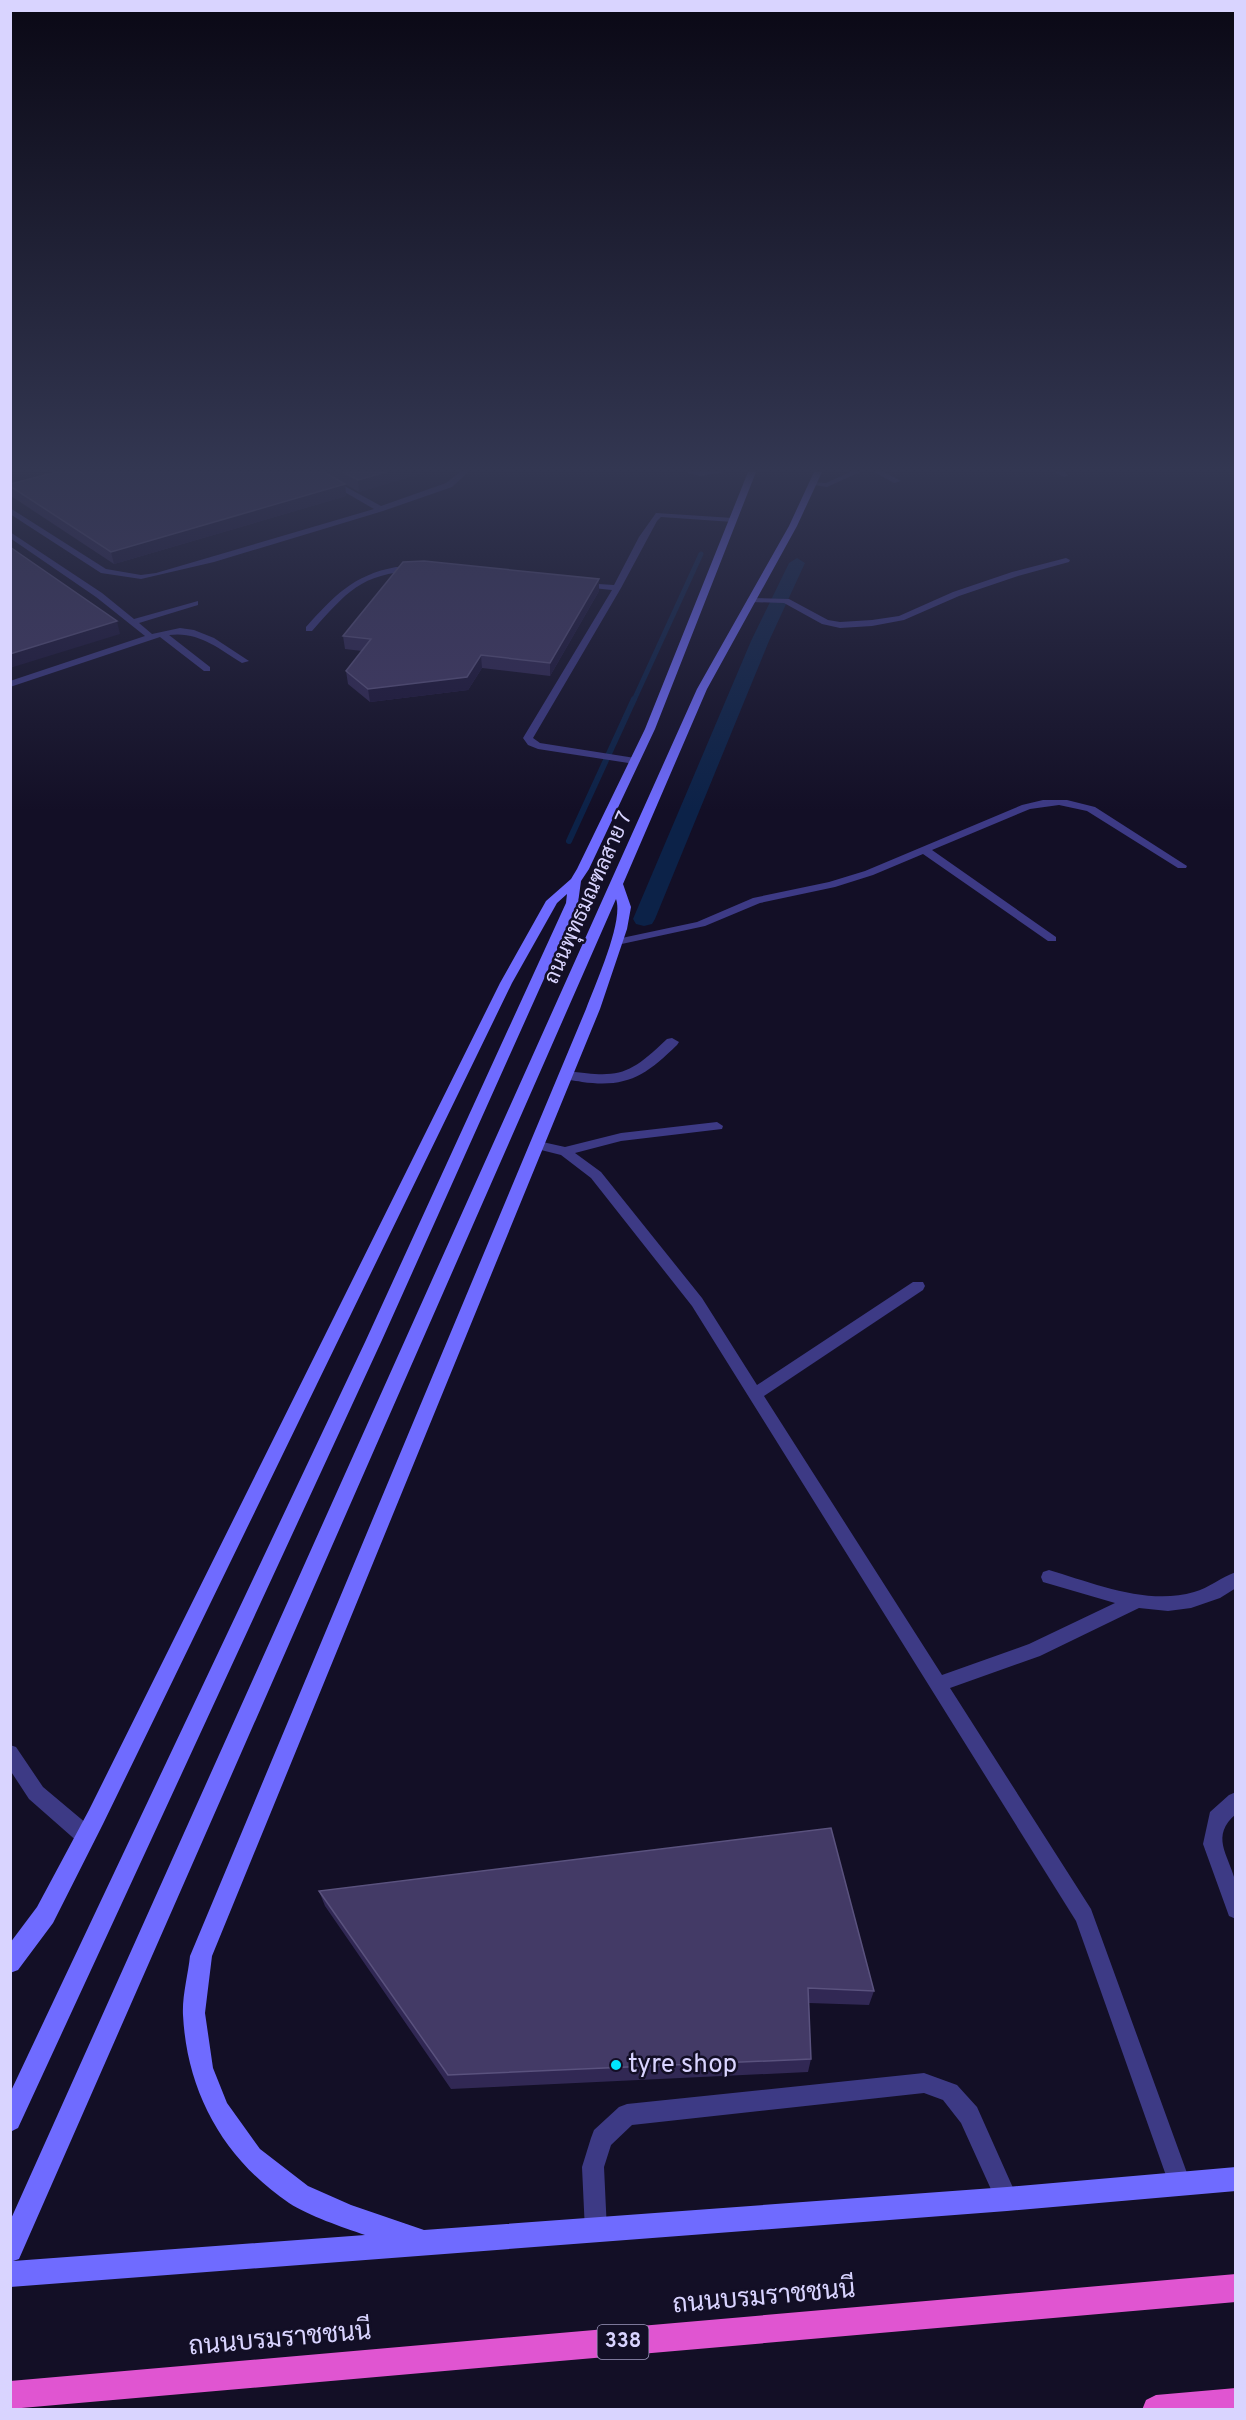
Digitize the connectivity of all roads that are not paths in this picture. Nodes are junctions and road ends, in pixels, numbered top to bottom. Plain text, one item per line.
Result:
1 (83, 585) edge
2 (352, 585) edge
3 (589, 585) edge
4 (619, 585) edge
5 (707, 585) edge
6 (760, 585) edge
7 (983, 585) edge
8 (617, 588) junction
9 (751, 600) junction
10 (195, 603) dead end
11 (134, 621) junction
12 (309, 629) dead end
13 (162, 634) junction
14 (152, 637) junction
15 (245, 660) dead end
16 (207, 669) dead end
17 (10, 684) edge
18 (635, 761) junction
19 (924, 850) junction
20 (1182, 866) dead end
21 (575, 881) junction
22 (617, 884) junction
23 (1052, 939) dead end
24 (617, 942) junction
25 (672, 1042) dead end
26 (567, 1075) junction
27 (717, 1126) dead end
28 (538, 1145) junction
29 (565, 1152) junction
30 (918, 1286) dead end
31 (755, 1394) junction
32 (1049, 1577) dead end
33 (1236, 1579) edge
34 (1135, 1602) junction
35 (938, 1685) junction
36 (10, 1753) edge
37 (1236, 1802) edge
38 (86, 1836) junction
39 (1236, 1909) edge
40 (10, 1962) edge
41 (10, 2120) edge
42 (1236, 2179) edge
43 (1180, 2184) junction
44 (1007, 2199) junction
45 (596, 2230) junction
46 (424, 2243) junction
47 (10, 2250) edge
48 (10, 2274) edge
49 (1236, 2288) edge
50 (10, 2395) edge
51 (1236, 2402) edge
52 (1156, 2409) edge

1 - 11 lane
2 - 12 lane
3 - 8 lane
4 - 8 lane
5 - 18 main road, ถนนพุทธมณฑลสาย 7
6 - 9 main road, ถนนพุทธมณฑลสาย 7
7 - 9 lane
8 - 18 lane
9 - 22 main road, ถนนพุทธมณฑลสาย 7
10 - 11 lane
11 - 14 lane
13 - 14 lane
13 - 15 lane
13 - 16 lane
14 - 17 lane
18 - 21 main road, ถนนพุทธมณฑลสาย 7
19 - 20 lane
19 - 23 lane
19 - 24 lane
21 - 38 main road
21 - 41 main road
22 - 24 main road
22 - 47 main road, ถนนพุทธมณฑลสาย 7
24 - 26 main road
25 - 26 street
26 - 28 main road
27 - 29 lane
28 - 29 lane
28 - 46 main road
29 - 31 lane
30 - 31 lane
31 - 35 lane
32 - 34 lane
33 - 34 lane
34 - 35 lane
35 - 43 lane
36 - 38 lane
37 - 39 lane
38 - 40 main road
42 - 43 main road
43 - 44 main road
44 - 45 main road
44 - 45 lane
45 - 46 main road
46 - 48 main road
49 - 50 highway, ถนนบรมราชชนนี / 338
51 - 52 highway

